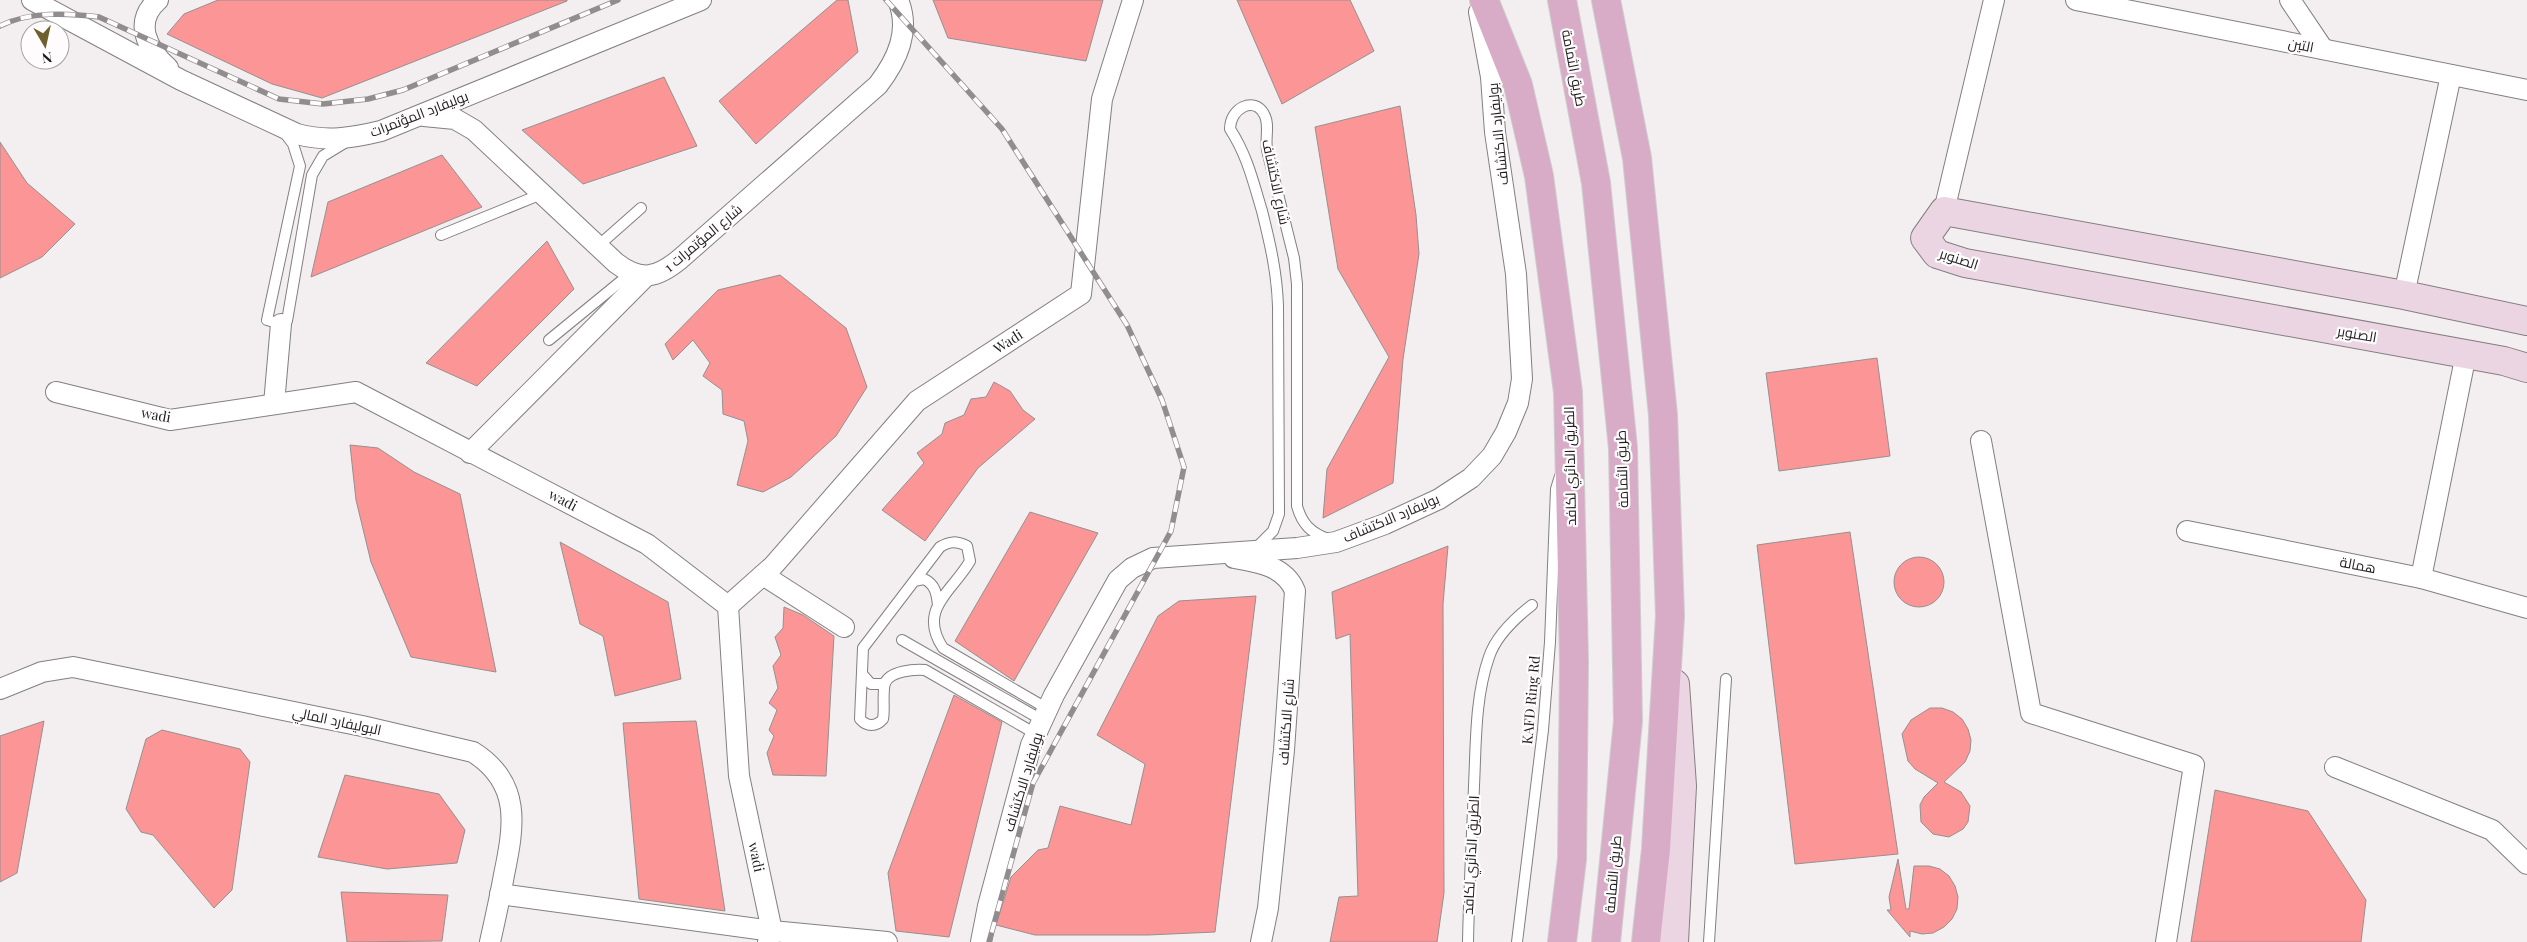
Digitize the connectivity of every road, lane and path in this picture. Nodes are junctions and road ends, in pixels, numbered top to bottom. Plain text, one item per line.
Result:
1 (32, 0) edge
2 (158, 0) edge
3 (701, 0) edge
4 (898, 0) edge
5 (1133, 0) edge
6 (1477, 0) edge
7 (1484, 0) edge
8 (1562, 0) edge
9 (1606, 0) edge
10 (1994, 0) edge
11 (2076, 0) edge
12 (2290, 0) edge
13 (2323, 49) junction
14 (2451, 75) junction
15 (181, 80) junction
16 (2527, 90) edge
17 (420, 116) junction
18 (274, 123) junction
19 (354, 137) junction
20 (544, 193) junction
21 (641, 208) dead end
22 (1944, 211) junction
23 (441, 235) dead end
24 (598, 246) junction
25 (639, 274) junction
26 (2404, 295) junction
27 (2527, 322) edge
28 (281, 324) junction
29 (548, 340) dead end
30 (2466, 354) junction
31 (2527, 368) edge
32 (56, 392) dead end
33 (274, 404) junction
34 (1981, 441) dead end
35 (470, 453) junction
36 (1570, 463) junction
37 (2187, 531) dead end
38 (1336, 542) junction
39 (1252, 550) junction
40 (1216, 554) junction
41 (763, 575) junction
42 (2421, 578) junction
43 (914, 581) junction
44 (728, 606) junction
45 (1532, 606) dead end
46 (938, 607) junction
47 (2527, 608) edge
48 (1670, 616) junction
49 (844, 628) dead end
50 (902, 640) dead end
51 (862, 674) junction
52 (1726, 679) dead end
53 (885, 684) junction
54 (0, 689) edge
55 (1042, 721) junction
56 (2335, 767) dead end
57 (2527, 864) edge
58 (500, 894) junction
59 (770, 936) edge
60 (490, 942) edge
61 (887, 942) edge
62 (981, 942) edge
63 (1261, 942) edge
64 (1468, 942) edge
65 (1516, 942) edge
66 (1562, 942) edge
67 (1606, 942) edge
68 (1646, 942) edge
69 (1674, 942) edge
70 (1709, 942) edge
71 (2166, 942) edge

1 - 15 street, بوليفارد المؤتمرات
2 - 15 street
3 - 17 street, بوليفارد المؤتمرات
4 - 25 street, شارع المؤتمرات 1
5 - 41 street, Wadi
6 - 38 street, بوليفارد الاكتشاف
7 - 36 main road, الطريق الدائري لكافد
8 - 67 main road, طريق الثمامة
9 - 48 main road
10 - 22 street
11 - 13 street, التين
12 - 13 street
13 - 14 street, التين
14 - 16 street, التين
14 - 26 street
15 - 18 street, بوليفارد المؤتمرات
17 - 19 street, بوليفارد المؤتمرات
17 - 20 street
18 - 19 street, بوليفارد المؤتمرات
18 - 28 lane
19 - 28 lane
20 - 23 lane
20 - 24 street
21 - 24 lane
22 - 26 street
22 - 30 street, الصنوبر
24 - 25 street
25 - 29 lane
25 - 35 street
26 - 27 street
28 - 33 street
30 - 31 street, الصنوبر
30 - 42 street
32 - 33 street, wadi
33 - 35 street, wadi
34 - 71 street
35 - 44 street, wadi
36 - 65 lane, KAFD Ring Rd
36 - 66 main road, الطريق الدائري لكافد
37 - 42 street, همالة
38 - 39 street, بوليفارد الاكتشاف
38 - 39 lane, شارع الاكتشاف
39 - 40 street, بوليفارد الاكتشاف
40 - 55 street, بوليفارد الاكتشاف
40 - 63 street, شارع الاكتشاف
41 - 44 street, Wadi
41 - 49 street
42 - 47 street, همالة
43 - 46 lane
43 - 46 lane
43 - 51 lane
44 - 59 street, wadi
45 - 64 lane, الطريق الدائري لكافد
46 - 55 lane
48 - 68 main road
48 - 69 street
50 - 55 lane
51 - 53 lane
51 - 53 lane
52 - 70 lane
53 - 55 lane
54 - 58 street, البوليفارد المالي
55 - 62 street, بوليفارد الاكتشاف
56 - 57 street
58 - 59 street
58 - 60 street, البوليفارد المالي
59 - 61 street

